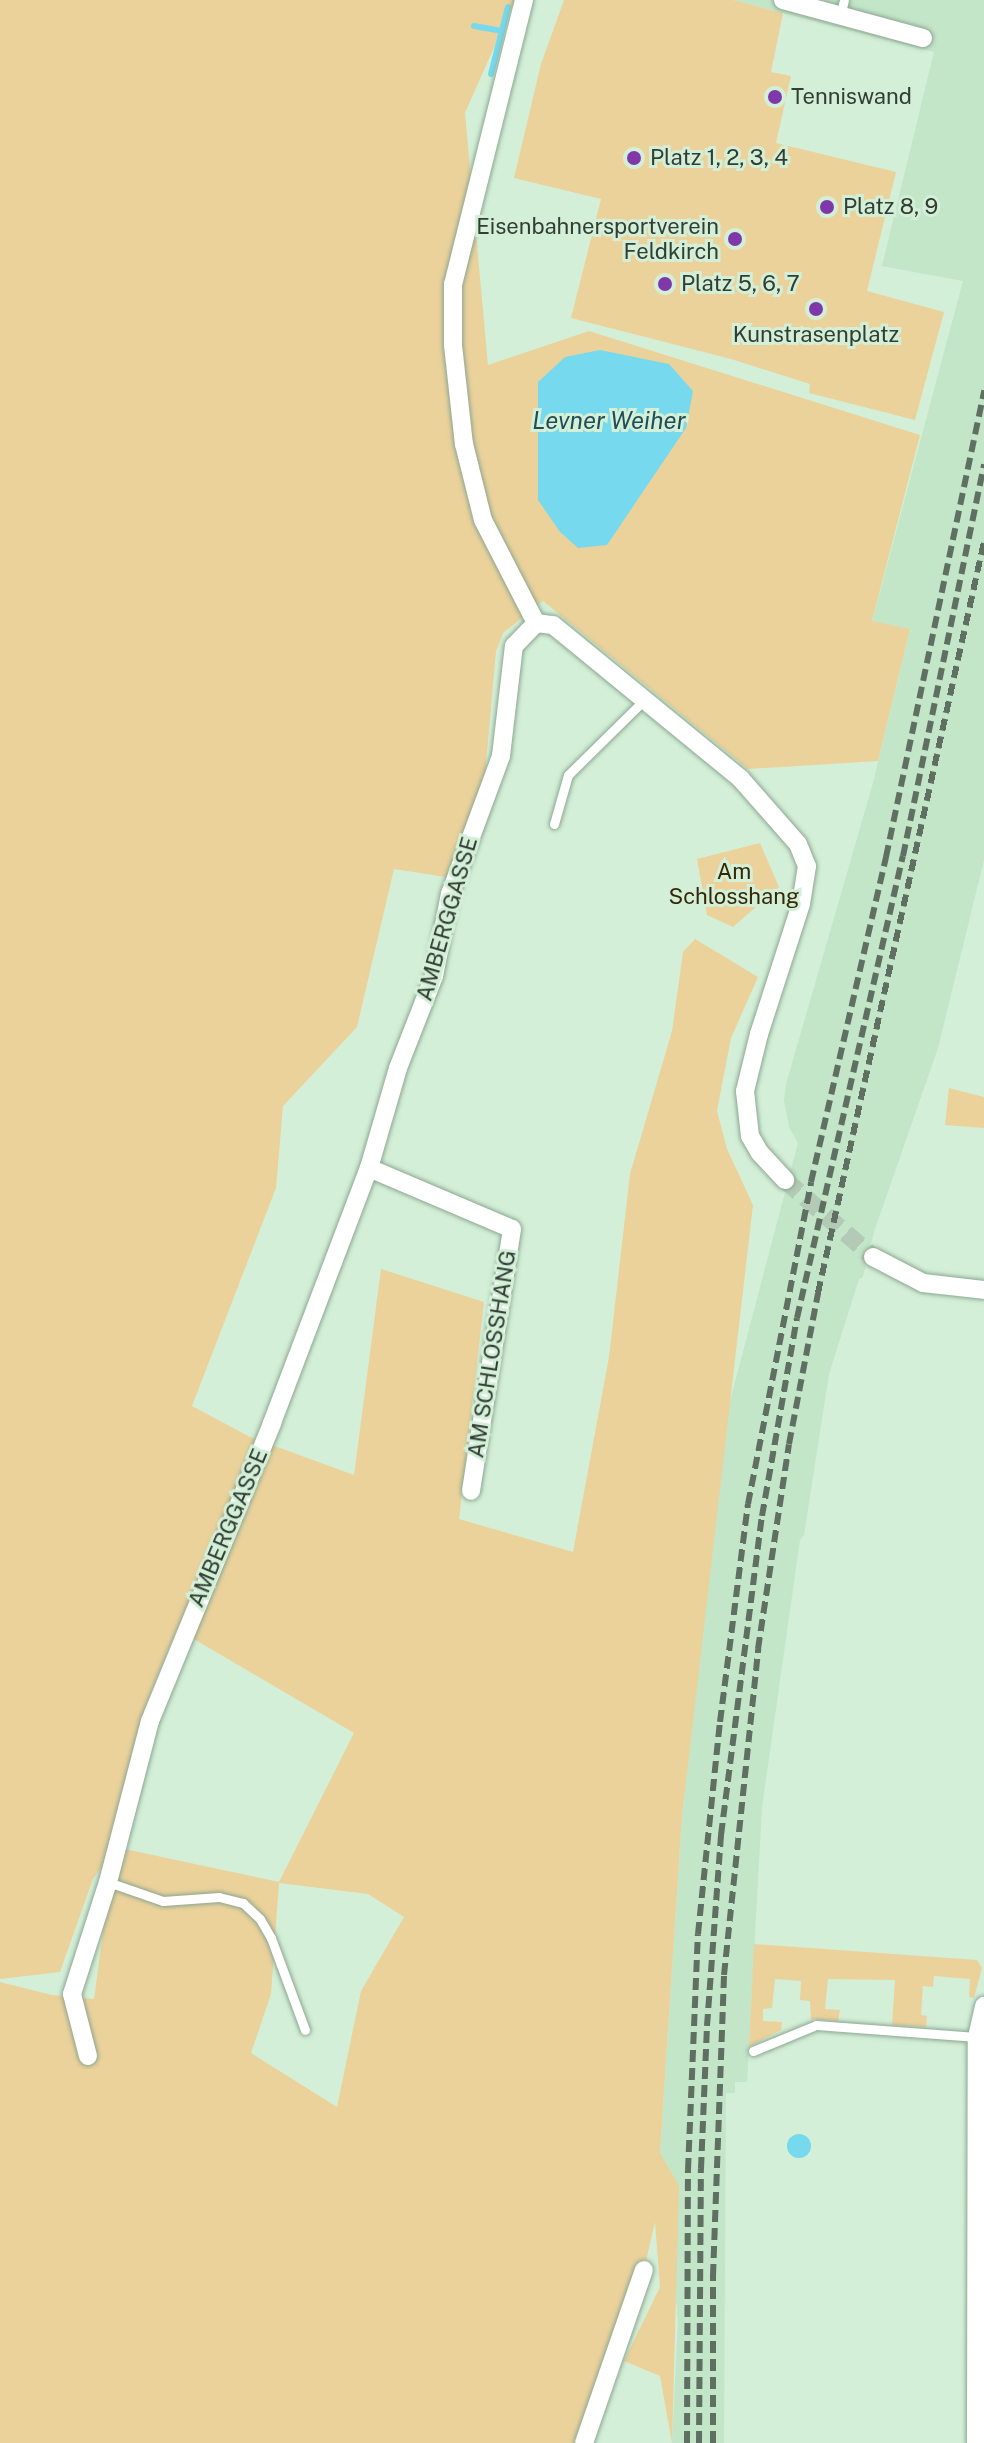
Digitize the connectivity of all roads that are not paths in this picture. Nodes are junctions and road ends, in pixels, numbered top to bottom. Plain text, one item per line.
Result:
1 (524, 0) edge
2 (783, 0) edge
3 (842, 8) edge
4 (923, 38) dead end
5 (536, 623) junction
6 (644, 700) junction
7 (554, 824) dead end
8 (369, 1168) junction
9 (785, 1180) tunnel mouth
10 (873, 1257) tunnel mouth
11 (984, 1290) edge
12 (471, 1491) dead end
13 (108, 1882) junction
14 (984, 2006) edge
15 (305, 2030) dead end
16 (977, 2037) junction
17 (753, 2051) dead end
18 (88, 2056) dead end
19 (644, 2270) dead end
20 (980, 2360) edge
21 (584, 2443) edge
22 (976, 2443) edge

1 - 5 street
2 - 3 street
3 - 4 street
5 - 6 street
5 - 8 street, AMBERGGASSE
6 - 7 lane
6 - 9 street
8 - 12 street, AM SCHLOSSHANG
8 - 13 street, AMBERGGASSE
10 - 11 street
13 - 15 lane
13 - 18 street, AMBERGGASSE
14 - 16 street
16 - 17 lane
16 - 20 street
19 - 21 street
20 - 22 street

